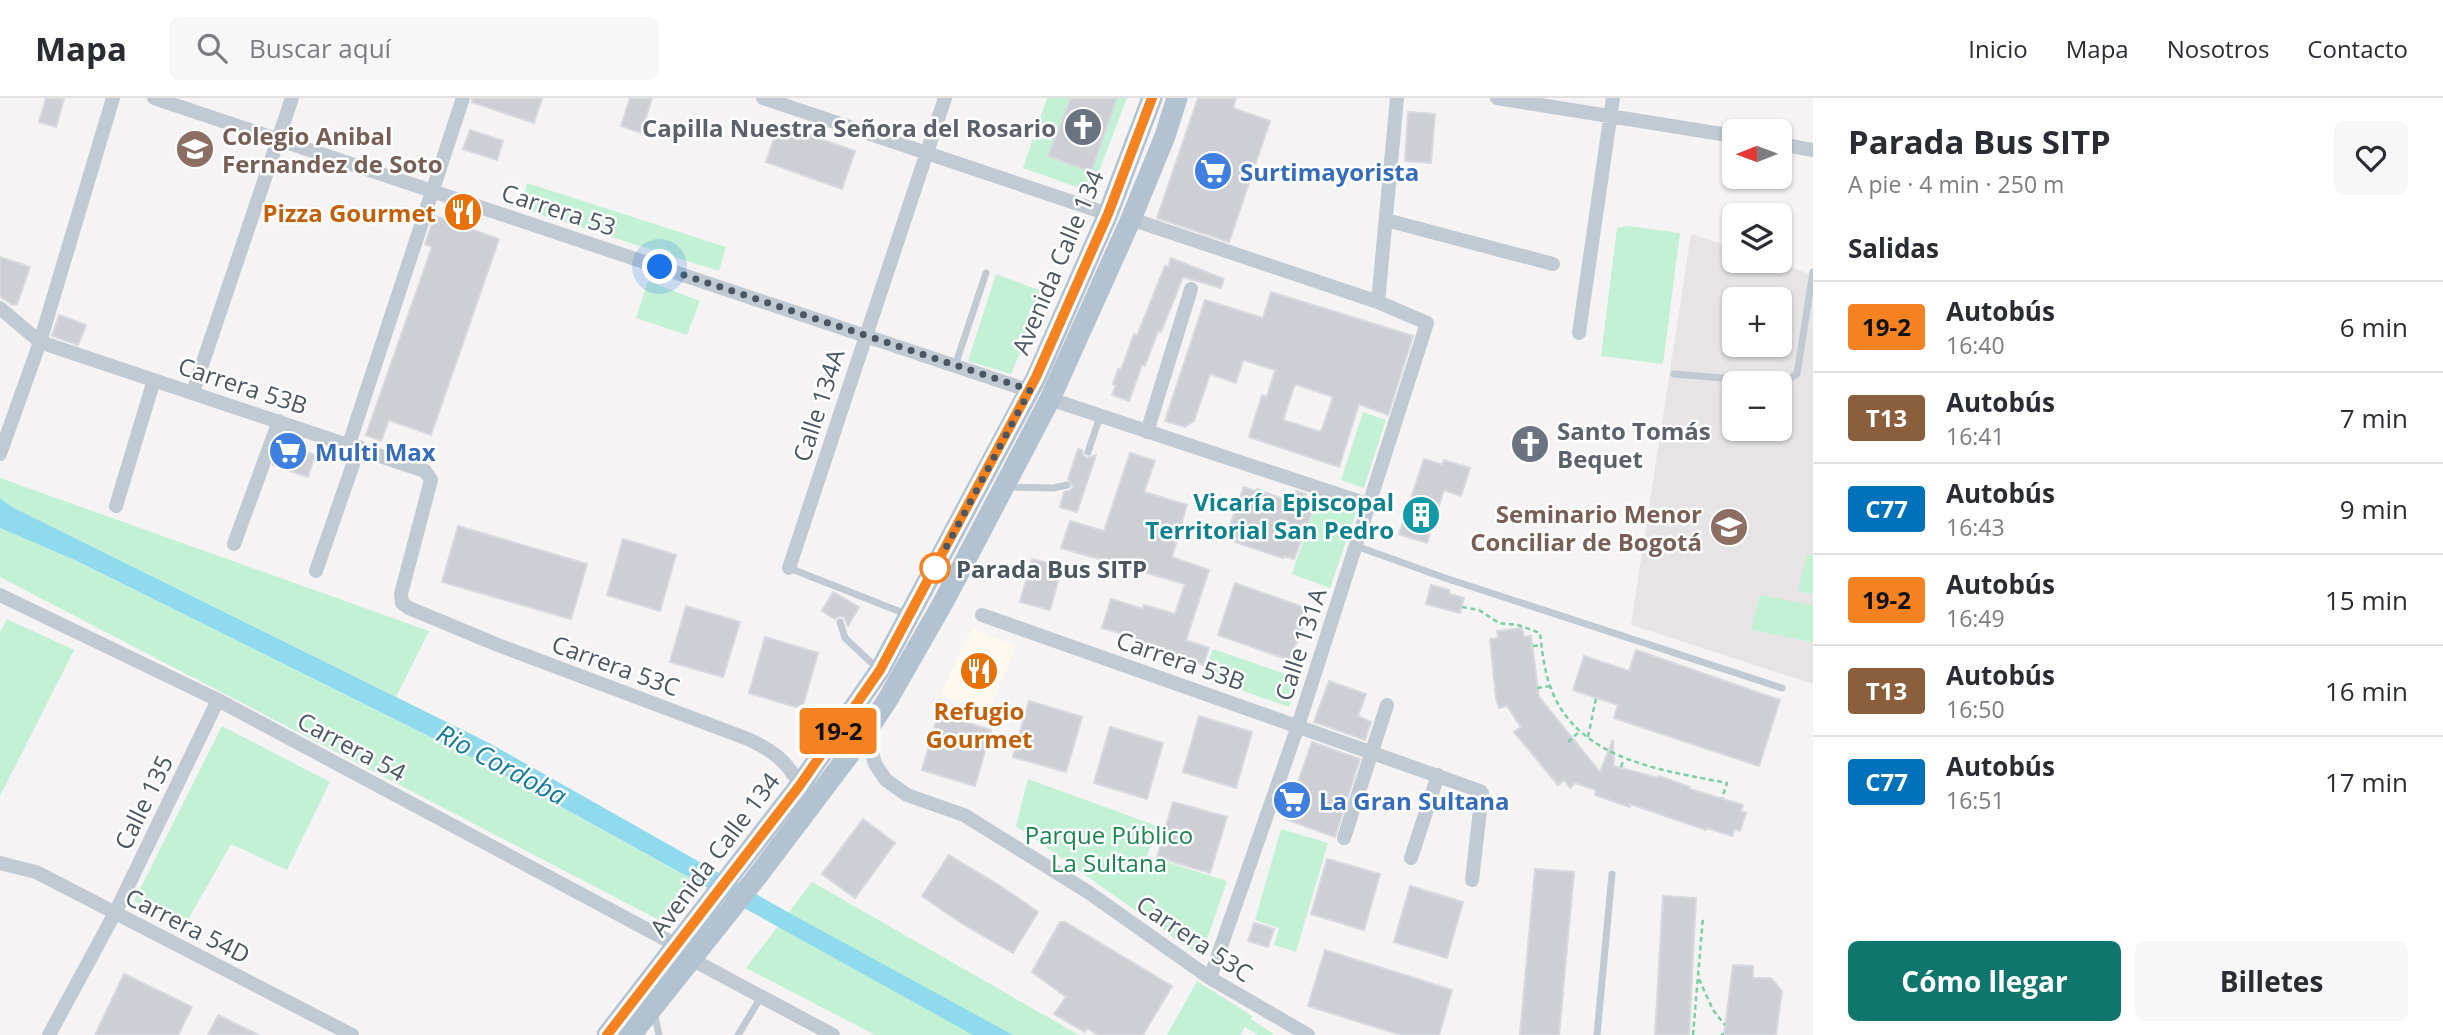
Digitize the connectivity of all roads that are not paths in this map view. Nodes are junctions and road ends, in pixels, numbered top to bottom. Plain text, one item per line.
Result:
1 (113, 98) edge
2 (154, 98) edge
3 (292, 98) edge
4 (463, 98) edge
5 (763, 98) edge
6 (945, 98) edge
7 (1152, 98) edge
8 (1177, 98) edge
9 (1397, 98) edge
10 (1497, 98) edge
11 (1614, 98) edge
12 (1612, 115) junction
13 (1722, 134) edge
14 (277, 139) junction
15 (1792, 146) edge
16 (1813, 150) edge
17 (926, 153) junction
18 (432, 191) junction
19 (1108, 214) junction
20 (1131, 219) junction
21 (1386, 220) junction
22 (1553, 264) dead end
23 (1813, 272) edge
24 (986, 273) dead end
25 (1191, 289) dead end
26 (1378, 302) junction
27 (0, 308) edge
28 (1809, 326) edge
29 (1579, 332) dead end
30 (865, 336) junction
31 (40, 342) junction
32 (955, 366) junction
33 (1674, 374) dead end
34 (154, 380) junction
35 (1030, 390) junction
36 (193, 393) junction
37 (1050, 399) junction
38 (1100, 416) junction
39 (279, 421) junction
40 (1147, 432) junction
41 (354, 446) junction
42 (1088, 452) dead end
43 (0, 454) edge
44 (1066, 485) dead end
45 (1005, 486) junction
46 (1370, 505) junction
47 (116, 506) dead end
48 (234, 544) dead end
49 (1356, 546) junction
50 (789, 568) joint
51 (316, 571) dead end
52 (0, 595) edge
53 (857, 595) junction
54 (851, 602) dead end
55 (402, 604) joint
56 (982, 615) dead end
57 (909, 616) junction
58 (840, 622) dead end
59 (880, 670) junction
60 (1782, 688) dead end
61 (218, 700) junction
62 (1387, 705) dead end
63 (1298, 726) junction
64 (867, 731) junction
65 (1371, 753) junction
66 (1438, 775) junction
67 (800, 785) junction
68 (1344, 838) dead end
69 (1411, 858) dead end
70 (0, 863) edge
71 (750, 868) junction
72 (1612, 874) dead end
73 (1472, 880) dead end
74 (115, 913) junction
75 (685, 952) junction
76 (1210, 978) junction
77 (761, 997) junction
78 (653, 1007) junction
79 (49, 1035) edge
80 (352, 1035) edge
81 (607, 1035) edge
82 (631, 1035) edge
83 (659, 1035) edge
84 (738, 1035) edge
85 (833, 1035) edge
86 (1308, 1035) edge
87 (1597, 1035) edge

1 - 31 street
2 - 14 street, Carrera 53
3 - 14 street
4 - 18 street
5 - 17 street
6 - 17 street, Calle 134A
7 - 19 main road, Avenida Calle 134
8 - 20 main road, Avenida Calle 134
9 - 21 street
10 - 12 street
11 - 12 street
12 - 13 street
12 - 29 street
14 - 18 street, Carrera 53
14 - 36 street
15 - 16 street
17 - 19 street
17 - 30 street, Calle 134A
18 - 30 street, Carrera 53
18 - 41 street
19 - 35 main road, Avenida Calle 134
20 - 26 street
20 - 37 main road, Avenida Calle 134
21 - 22 street
21 - 26 street
23 - 28 lane
24 - 32 lane
25 - 40 street
26 - 46 street, Calle 131A
27 - 31 street
28 - 33 lane
30 - 32 street, Carrera 53
30 - 50 street, Calle 134A
31 - 34 street, Carrera 53B
31 - 43 street
32 - 35 street, Carrera 53
34 - 36 street, Carrera 53B
34 - 47 street
35 - 57 main road, Avenida Calle 134
36 - 39 street, Carrera 53B
37 - 38 street
37 - 45 main road, Avenida Calle 134
38 - 40 street
38 - 42 lane
39 - 41 street, Carrera 53B
39 - 48 street
40 - 46 street
41 - 51 street
41 - 55 street, Carrera 53B
44 - 45 lane
45 - 64 main road, Avenida Calle 134
46 - 49 street, Calle 131A
49 - 60 lane
49 - 63 street, Calle 131A
50 - 53 lane
52 - 61 street, Carrera 54
53 - 54 lane
53 - 57 lane
55 - 67 street, Carrera 53C
56 - 63 street, Carrera 53B
57 - 59 main road, Avenida Calle 134
58 - 59 lane
59 - 67 main road, Avenida Calle 134
61 - 74 street, Calle 135
61 - 75 street, Carrera 54
62 - 65 street
63 - 65 street, Carrera 53B
63 - 76 street, Calle 131A
64 - 71 main road, Avenida Calle 134
64 - 76 street, Carrera 53C
65 - 66 street, Carrera 53B
65 - 68 street
66 - 69 street
66 - 73 street, Carrera 53B
67 - 71 main road, Avenida Calle 134
70 - 74 street, Carrera 54D
71 - 75 main road, Avenida Calle 134
72 - 87 lane
74 - 79 street, Calle 135
74 - 80 street, Carrera 54D
75 - 77 street, Carrera 54
75 - 78 main road, Avenida Calle 134
75 - 81 main road, Avenida Calle 134
76 - 86 street, Carrera 53C
77 - 84 lane
77 - 85 street, Carrera 54
78 - 82 main road, Avenida Calle 134
78 - 83 lane

